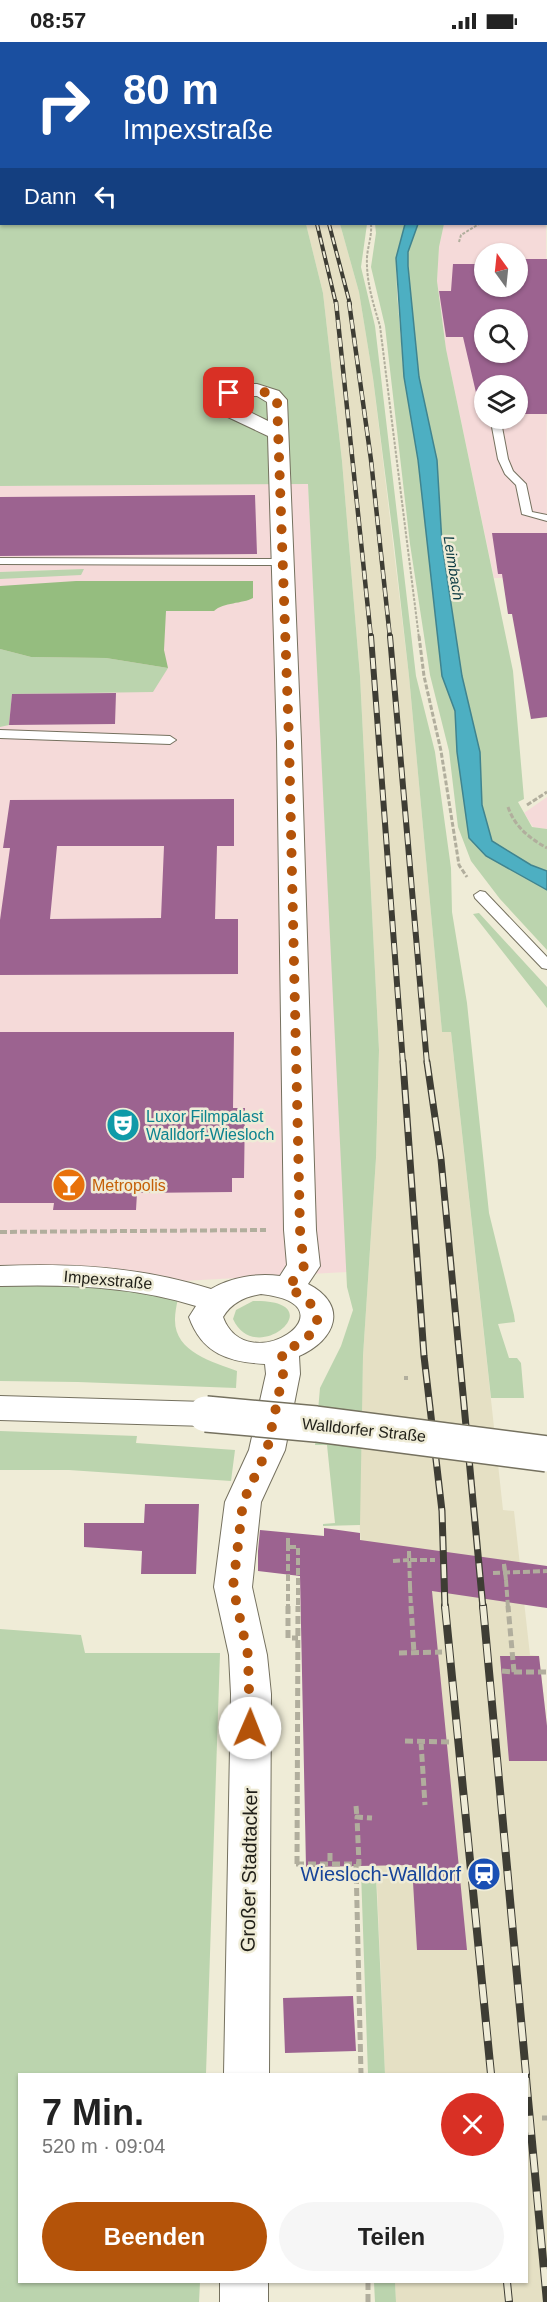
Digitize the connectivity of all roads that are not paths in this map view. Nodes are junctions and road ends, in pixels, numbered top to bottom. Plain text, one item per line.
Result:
1 (497, 429) edge
2 (278, 433) dead end
3 (547, 518) edge
4 (0, 561) edge
5 (282, 562) junction
6 (0, 734) edge
7 (170, 740) dead end
8 (480, 895) road end
9 (547, 965) edge
10 (0, 1276) edge
11 (288, 1288) junction
12 (214, 1301) junction
13 (282, 1352) junction
14 (0, 1408) edge
15 (547, 1454) edge
16 (246, 2073) edge
17 (244, 2283) edge
18 (244, 2302) edge

1 - 3 lane
2 - 5 street
4 - 5 lane
5 - 11 street
6 - 7 lane
8 - 9 lane
10 - 12 street, Impexstraße
11 - 12 street
11 - 13 street
12 - 13 street
13 - 16 street, Großer Stadtacker
14 - 15 street, Walldorfer Straße, bridge
17 - 18 street

